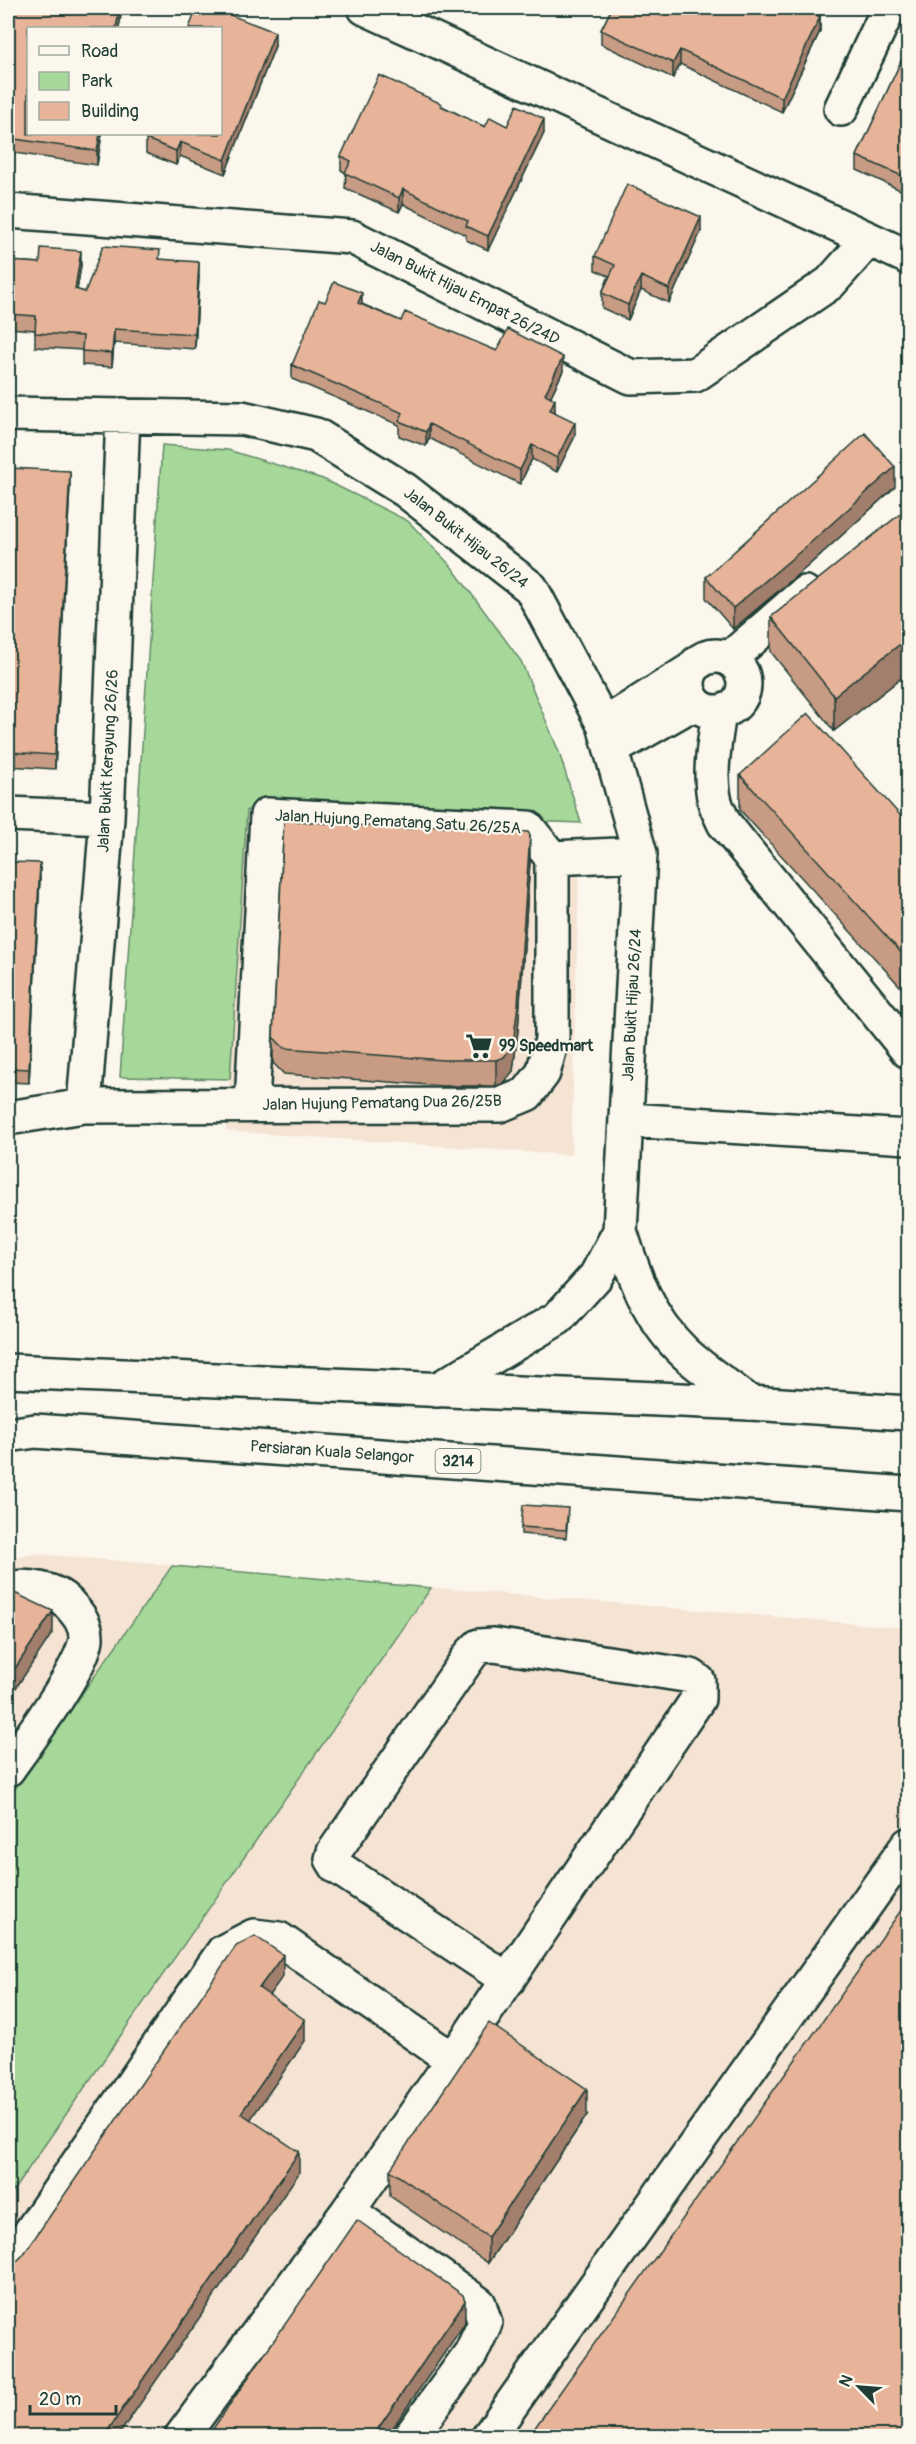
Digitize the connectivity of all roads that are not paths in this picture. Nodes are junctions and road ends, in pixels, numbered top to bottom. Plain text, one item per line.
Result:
1 (365, 8) edge
2 (889, 8) edge
3 (841, 110) dead end
4 (8, 211) edge
5 (869, 239) junction
6 (909, 257) edge
7 (8, 414) edge
8 (123, 415) junction
9 (826, 576) edge
10 (729, 659) junction
11 (691, 670) junction
12 (708, 709) junction
13 (607, 738) junction
14 (8, 814) edge
15 (107, 818) junction
16 (640, 854) junction
17 (552, 858) junction
18 (909, 1051) edge
19 (252, 1104) junction
20 (84, 1106) junction
21 (8, 1118) edge
22 (627, 1120) junction
23 (909, 1137) edge
24 (620, 1231) junction
25 (8, 1371) edge
26 (437, 1390) junction
27 (750, 1403) junction
28 (909, 1413) edge
29 (8, 1435) edge
30 (909, 1494) edge
31 (8, 1589) edge
32 (8, 1769) edge
33 (909, 1845) edge
34 (508, 1980) junction
35 (453, 2060) junction
36 (348, 2211) junction
37 (8, 2265) edge
38 (182, 2436) edge
39 (411, 2436) edge
40 (489, 2436) edge

1 - 5 street
2 - 3 street
4 - 5 street, Jalan Bukit Hijau Empat 26/24D
5 - 6 street
7 - 8 street, Jalan Bukit Hijau 26/24
8 - 13 street, Jalan Bukit Hijau 26/24
8 - 15 street, Jalan Bukit Kerayung 26/26
9 - 10 street
10 - 11 street
10 - 12 street
11 - 12 street
11 - 13 street
12 - 13 street
12 - 18 street
13 - 16 street, Jalan Bukit Hijau 26/24
14 - 15 street
15 - 20 street, Jalan Bukit Kerayung 26/26
16 - 17 street
16 - 22 street, Jalan Bukit Hijau 26/24
17 - 19 street, Jalan Hujung Pematang Dua 26/25B
17 - 19 street, Jalan Hujung Pematang Satu 26/25A
19 - 20 street, Jalan Hujung Pematang Dua 26/25B
20 - 21 street, Jalan Hujung Pematang Dua 26/25B
22 - 23 street
22 - 24 street, Jalan Bukit Hijau 26/24
24 - 26 street
24 - 27 street
25 - 26 street
26 - 27 street
27 - 28 street
29 - 30 street, Persiaran Kuala Selangor / 3214
31 - 32 street
33 - 40 street
34 - 34 street
34 - 35 street
35 - 36 street
35 - 37 street
36 - 38 street
36 - 39 street

